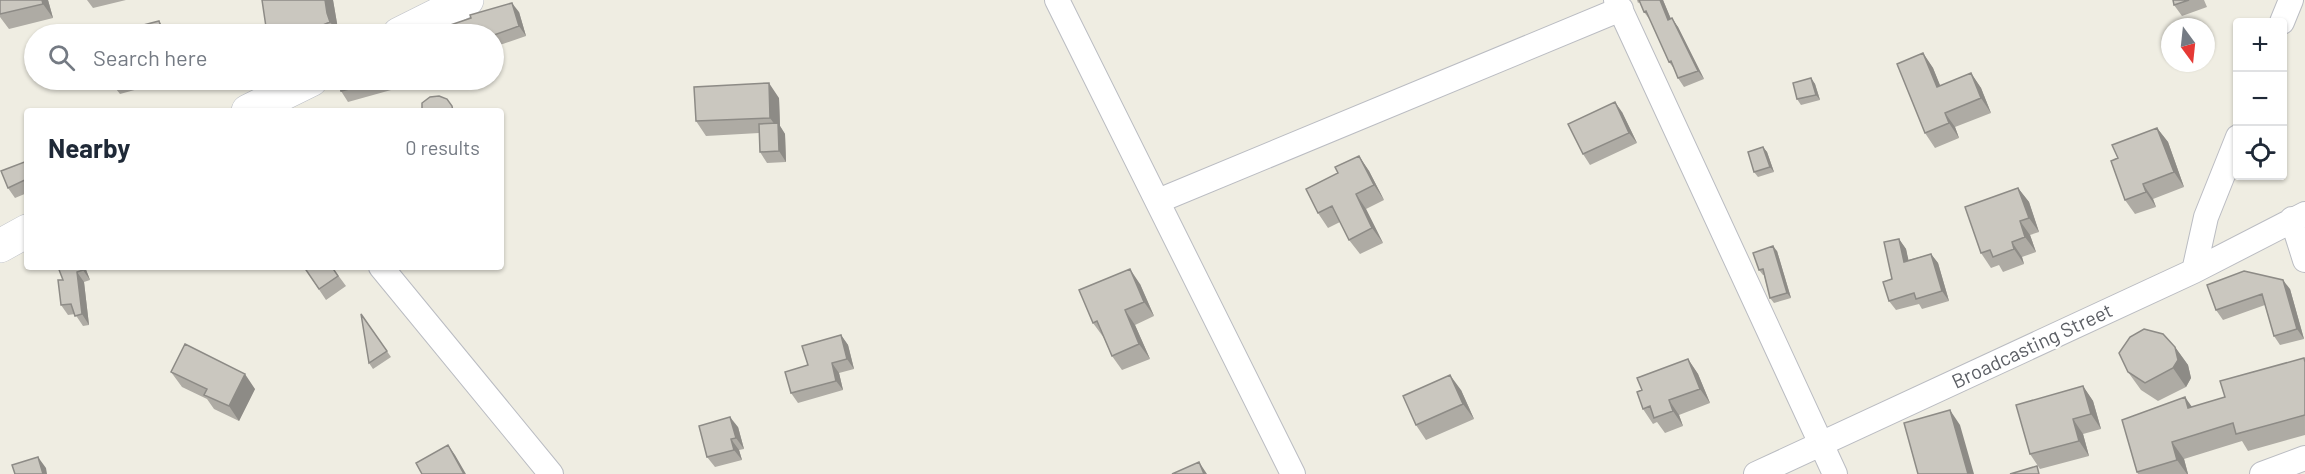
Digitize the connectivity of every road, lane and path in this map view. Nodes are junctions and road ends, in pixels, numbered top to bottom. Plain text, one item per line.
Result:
1 (467, 0) edge
2 (1057, 0) edge
3 (2291, 0) edge
4 (1618, 4) edge
5 (2284, 18) edge
6 (419, 24) edge
7 (291, 90) edge
8 (256, 108) edge
9 (2233, 150) edge
10 (1158, 201) junction
11 (2299, 217) edge
12 (24, 233) edge
13 (0, 246) edge
14 (2305, 260) edge
15 (383, 270) edge
16 (2194, 271) junction
17 (1820, 443) junction
18 (2305, 458) edge
19 (551, 474) edge
20 (1293, 474) edge
21 (1756, 474) edge
22 (1835, 474) edge
23 (2262, 474) edge

1 - 6 main road
2 - 10 street
3 - 5 street
4 - 10 street
4 - 17 street
7 - 8 main road
9 - 16 street
10 - 20 street
11 - 14 street
11 - 16 street, Broadcasting Street
12 - 13 main road
15 - 19 street
16 - 17 street, Broadcasting Street
17 - 21 street, Broadcasting Street
17 - 22 street
18 - 23 street

